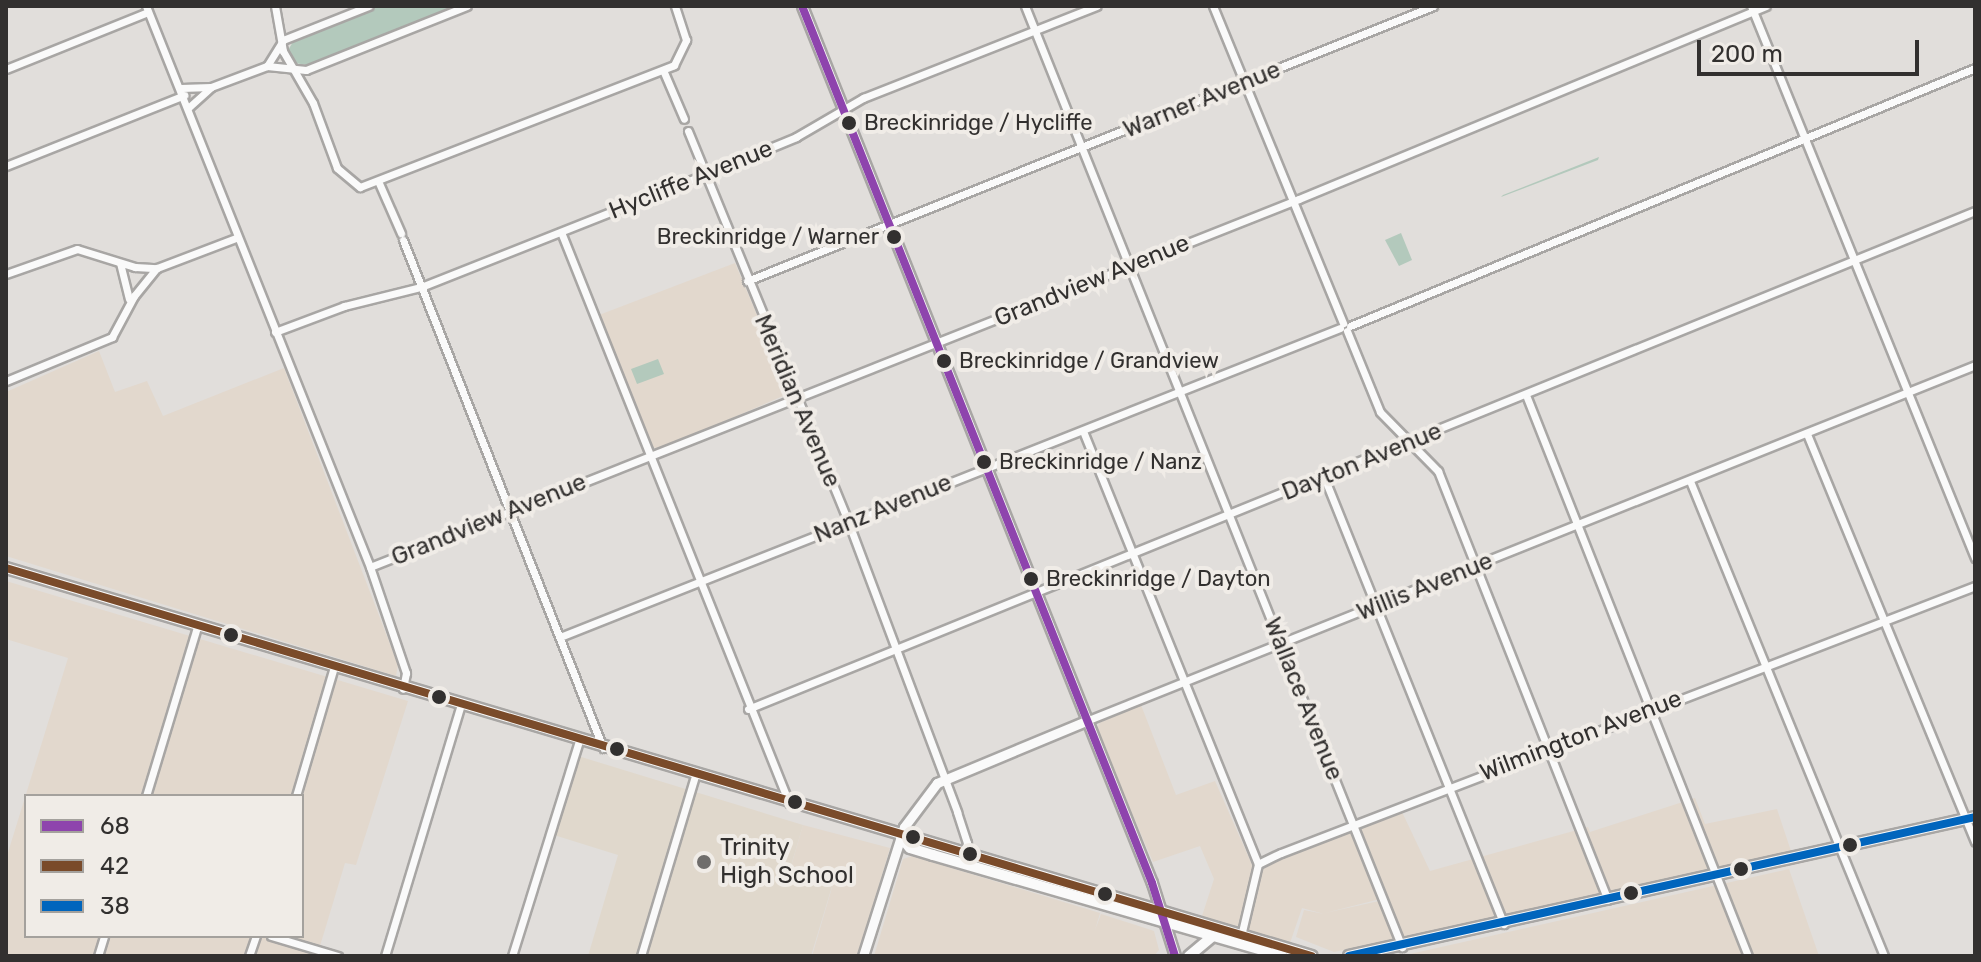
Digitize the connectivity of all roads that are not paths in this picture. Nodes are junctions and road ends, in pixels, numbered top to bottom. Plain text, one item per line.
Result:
1 (275, 6) edge
2 (369, 6) edge
3 (467, 6) edge
4 (675, 6) edge
5 (802, 6) edge
6 (1025, 6) edge
7 (1097, 6) edge
8 (1213, 6) edge
9 (1431, 6) edge
10 (1766, 6) edge
11 (147, 9) edge
12 (1752, 9) edge
13 (1035, 31) junction
14 (283, 40) junction
15 (267, 66) junction
16 (1975, 68) edge
17 (6, 69) edge
18 (663, 70) junction
19 (295, 72) junction
20 (1244, 83) junction
21 (211, 87) junction
22 (182, 92) junction
23 (188, 108) junction
24 (843, 110) junction
25 (684, 119) dead end
26 (688, 131) dead end
27 (1804, 137) junction
28 (1082, 148) junction
29 (6, 166) edge
30 (704, 175) junction
31 (379, 183) junction
32 (1291, 202) junction
33 (1975, 211) edge
34 (889, 225) junction
35 (561, 232) junction
36 (236, 238) junction
37 (1852, 261) junction
38 (120, 263) junction
39 (1129, 266) junction
40 (157, 268) junction
41 (6, 274) edge
42 (747, 281) junction
43 (421, 287) junction
44 (128, 310) junction
45 (1345, 327) junction
46 (275, 332) junction
47 (936, 344) junction
48 (1975, 365) edge
49 (6, 381) edge
50 (1180, 392) junction
51 (1907, 393) junction
52 (1526, 395) junction
53 (796, 399) junction
54 (1083, 431) junction
55 (1807, 434) junction
56 (1413, 442) junction
57 (651, 456) junction
58 (986, 469) junction
59 (1324, 477) junction
60 (1690, 481) junction
61 (510, 513) junction
62 (1229, 516) junction
63 (849, 524) junction
64 (1579, 526) junction
65 (1133, 556) junction
66 (1975, 558) edge
67 (1477, 566) junction
68 (370, 567) junction
69 (6, 568) edge
70 (699, 582) junction
71 (1975, 586) edge
72 (1035, 593) junction
73 (1378, 606) junction
74 (1884, 621) junction
75 (197, 627) junction
76 (560, 637) junction
77 (1280, 644) junction
78 (894, 651) junction
79 (1767, 665) junction
80 (334, 667) junction
81 (1185, 683) junction
82 (403, 689) junction
83 (461, 705) junction
84 (748, 709) junction
85 (1652, 709) junction
86 (1086, 721) junction
87 (579, 741) junction
88 (603, 748) junction
89 (1549, 748) junction
90 (695, 776) junction
91 (944, 778) junction
92 (1450, 786) junction
93 (147, 794) edge
94 (297, 794) edge
95 (790, 805) junction
96 (1970, 818) edge
97 (1353, 825) junction
98 (901, 837) junction
99 (1975, 842) edge
100 (1842, 847) junction
101 (965, 852) junction
102 (1258, 864) junction
103 (1717, 875) junction
104 (1608, 900) junction
105 (1162, 917) junction
106 (1504, 924) junction
107 (1212, 937) junction
108 (278, 938) edge
109 (1240, 940) junction
110 (1402, 947) junction
111 (338, 956) edge
112 (385, 956) edge
113 (512, 956) edge
114 (641, 956) edge
115 (863, 956) edge
116 (1175, 956) edge
117 (1189, 956) edge
118 (1264, 956) edge
119 (1282, 956) edge
120 (1312, 956) edge
121 (1349, 956) edge
122 (1381, 956) edge
123 (1748, 956) edge
124 (1884, 956) edge

1 - 14 street
2 - 14 street
3 - 19 street
4 - 18 street
5 - 24 main road
6 - 13 street, Wallace Avenue
7 - 13 street, Hycliffe Avenue
8 - 20 street
9 - 20 street, Warner Avenue
10 - 12 street, Grandview Avenue
11 - 17 street
11 - 22 street
12 - 27 street
12 - 32 street, Grandview Avenue
13 - 24 street, Hycliffe Avenue
13 - 28 street, Wallace Avenue
14 - 15 street
14 - 19 street
15 - 19 street
15 - 21 street
16 - 27 street, Nanz Avenue
18 - 25 street
18 - 31 street
19 - 31 street
20 - 28 street, Warner Avenue
20 - 32 street
21 - 22 street
21 - 23 street
22 - 23 street
22 - 29 street
23 - 36 street
24 - 30 street, Hycliffe Avenue
24 - 34 main road
26 - 30 street, Meridian Avenue
27 - 37 street
27 - 45 street, Nanz Avenue
28 - 34 street, Warner Avenue
28 - 39 street, Wallace Avenue
30 - 35 street, Hycliffe Avenue
30 - 42 street, Meridian Avenue
31 - 43 street
32 - 39 street, Grandview Avenue
32 - 45 street
33 - 37 street, Dayton Avenue
34 - 42 street, Warner Avenue
34 - 47 main road
35 - 43 street, Hycliffe Avenue
35 - 57 street
36 - 40 street
36 - 46 street
37 - 51 street
37 - 52 street, Dayton Avenue
38 - 40 street
38 - 41 street
38 - 44 street
39 - 47 street, Grandview Avenue
39 - 50 street, Wallace Avenue
40 - 44 street
42 - 53 street, Meridian Avenue
43 - 46 street, Hycliffe Avenue
43 - 61 street
44 - 49 street
45 - 50 street, Nanz Avenue
45 - 56 street
46 - 68 street
47 - 53 street, Grandview Avenue
47 - 58 main road
48 - 51 street, Willis Avenue
50 - 54 street, Nanz Avenue
50 - 62 street, Wallace Avenue
51 - 55 street, Willis Avenue
51 - 66 street
52 - 56 street, Dayton Avenue
52 - 64 street
53 - 57 street, Grandview Avenue
53 - 63 street, Meridian Avenue
54 - 58 street, Nanz Avenue
54 - 65 street
55 - 60 street, Willis Avenue
55 - 74 street
56 - 59 street, Dayton Avenue
56 - 67 street
57 - 61 street, Grandview Avenue
57 - 70 street
58 - 63 street, Nanz Avenue
58 - 72 main road
59 - 62 street, Dayton Avenue
59 - 73 street
60 - 64 street, Willis Avenue
60 - 79 street
61 - 68 street, Grandview Avenue
61 - 76 street
62 - 65 street, Dayton Avenue
62 - 77 street, Wallace Avenue
63 - 70 street, Nanz Avenue
63 - 78 street, Meridian Avenue
64 - 67 street, Willis Avenue
64 - 85 street
65 - 72 street, Dayton Avenue
65 - 81 street
67 - 73 street, Willis Avenue
67 - 89 street
68 - 82 street
69 - 75 main road
70 - 76 street, Nanz Avenue
70 - 84 street
71 - 74 street, Wilmington Avenue
72 - 78 street, Dayton Avenue
72 - 86 main road
73 - 77 street, Willis Avenue
73 - 92 street
74 - 79 street, Wilmington Avenue
74 - 96 street
75 - 80 main road
75 - 93 street
76 - 88 street
77 - 81 street, Willis Avenue
77 - 97 street, Wallace Avenue
78 - 84 street, Dayton Avenue
78 - 91 street, Meridian Avenue
79 - 85 street, Wilmington Avenue
79 - 100 street
80 - 82 main road
80 - 94 street
81 - 86 street, Willis Avenue
81 - 102 street
82 - 83 main road
83 - 87 main road
83 - 112 street
84 - 95 street
85 - 89 street, Wilmington Avenue
85 - 103 street
86 - 91 main road, Willis Avenue
86 - 105 main road
87 - 88 main road
87 - 113 street
88 - 90 main road
89 - 92 street, Wilmington Avenue
89 - 104 street
90 - 95 main road
90 - 114 street
91 - 98 main road, Willis Avenue
91 - 101 street, Meridian Avenue
92 - 97 street, Wilmington Avenue
92 - 106 street
95 - 98 main road
96 - 99 street
96 - 100 main road
97 - 102 street, Wilmington Avenue
97 - 110 street, Wallace Avenue
98 - 101 main road
98 - 105 main road
98 - 115 main road, Willis Avenue
100 - 103 main road
100 - 124 street
101 - 105 main road
102 - 109 street
103 - 104 main road
103 - 123 street
104 - 106 main road
105 - 107 main road
105 - 109 main road
105 - 116 main road
106 - 110 main road
107 - 109 main road
107 - 117 main road
108 - 111 street
109 - 118 main road
109 - 119 main road
109 - 120 main road
110 - 121 main road
110 - 122 main road

